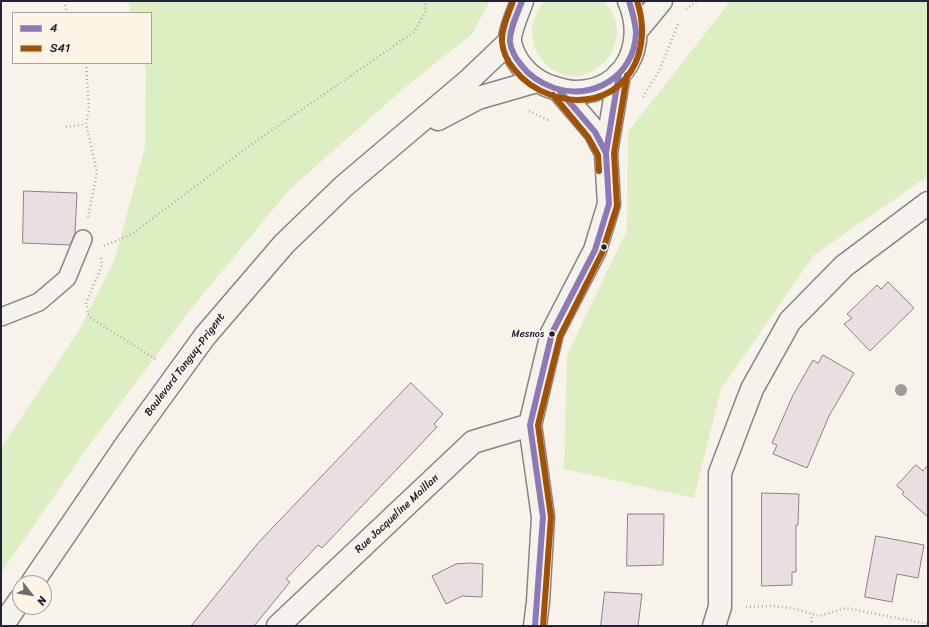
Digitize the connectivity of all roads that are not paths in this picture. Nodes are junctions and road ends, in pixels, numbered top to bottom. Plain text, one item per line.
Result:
1 (522, 1) edge
2 (629, 1) edge
3 (661, 1) edge
4 (637, 30) junction
5 (510, 41) junction
6 (619, 74) junction
7 (537, 81) junction
8 (559, 90) junction
9 (401, 138) junction
10 (606, 153) junction
11 (928, 203) edge
12 (83, 239) road end
13 (1, 317) edge
14 (530, 425) junction
15 (37, 575) edge
16 (12, 612) edge
17 (2, 626) edge
18 (278, 626) edge
19 (535, 626) edge
20 (714, 626) edge

1 - 5 street
2 - 4 street
3 - 4 street
4 - 6 street
5 - 7 street
5 - 9 street, Boulevard Tanguy-Prigent
6 - 8 street
6 - 10 street
7 - 8 street
7 - 9 street, Boulevard Tanguy-Prigent
8 - 10 street
9 - 15 street, Boulevard Tanguy-Prigent
10 - 14 street
11 - 20 street
12 - 13 lane
14 - 18 street, Rue Jacqueline Maillan
14 - 19 street
16 - 17 street

